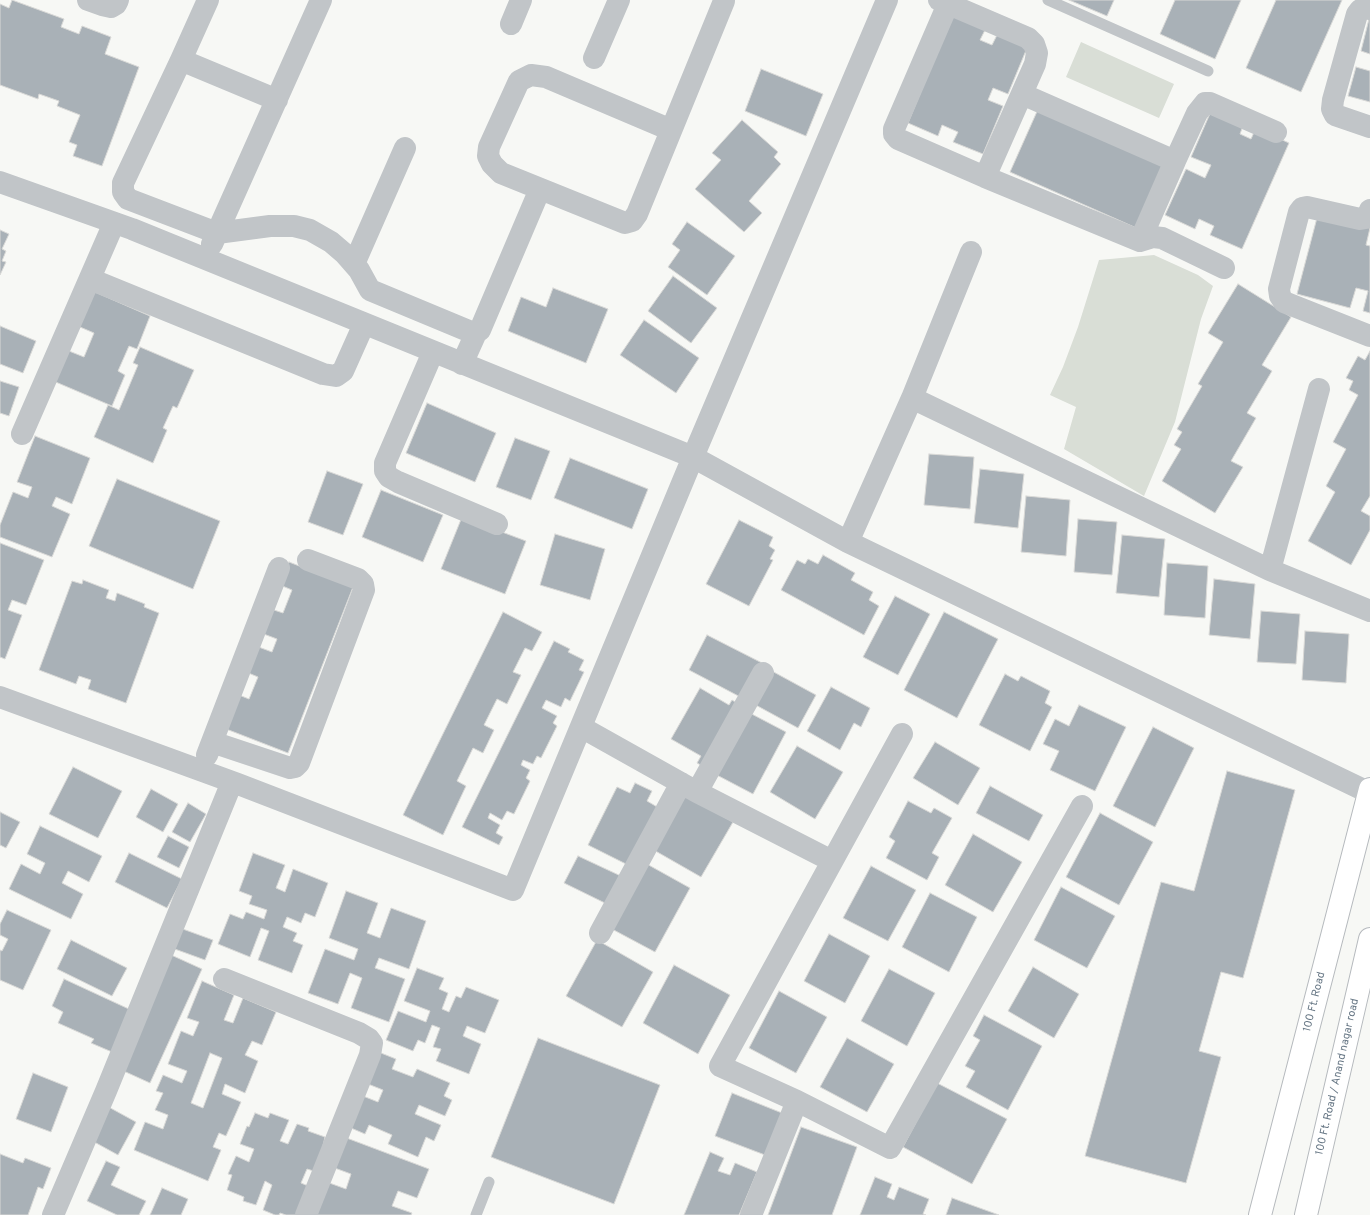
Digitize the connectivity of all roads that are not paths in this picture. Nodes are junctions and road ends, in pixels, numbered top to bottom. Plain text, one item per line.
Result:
1 (88, 0) edge
2 (118, 0) edge
3 (208, 0) edge
4 (321, 0) edge
5 (521, 0) edge
6 (619, 0) edge
7 (724, 0) edge
8 (887, 0) edge
9 (1048, 0) edge
10 (943, 2) edge
11 (1370, 9) edge
12 (511, 24) dead end
13 (594, 58) dead end
14 (181, 60) junction
15 (1208, 71) dead end
16 (1022, 94) junction
17 (277, 100) junction
18 (1370, 127) edge
19 (671, 130) junction
20 (1276, 132) dead end
21 (405, 148) dead end
22 (1175, 161) junction
23 (985, 177) junction
24 (0, 182) edge
25 (540, 189) junction
26 (1370, 210) edge
27 (114, 223) junction
28 (218, 233) junction
29 (1140, 241) junction
30 (971, 252) dead end
31 (205, 259) junction
32 (354, 264) junction
33 (1224, 268) dead end
34 (90, 279) junction
35 (370, 290) junction
36 (360, 322) junction
37 (476, 333) junction
38 (1370, 336) edge
39 (434, 352) junction
40 (462, 364) junction
41 (1319, 389) dead end
42 (912, 398) junction
43 (22, 434) dead end
44 (693, 457) junction
45 (497, 524) dead end
46 (848, 542) junction
47 (308, 560) dead end
48 (279, 568) dead end
49 (1270, 570) junction
50 (1370, 611) edge
51 (763, 673) dead end
52 (0, 697) edge
53 (581, 727) junction
54 (902, 734) dead end
55 (212, 742) junction
56 (201, 770) junction
57 (232, 782) junction
58 (689, 787) junction
59 (1370, 792) edge
60 (1082, 806) dead end
61 (832, 861) junction
62 (600, 934) dead end
63 (1370, 939) edge
64 (224, 979) dead end
65 (797, 1101) junction
66 (489, 1182) dead end
67 (53, 1215) edge
68 (306, 1215) edge
69 (476, 1215) edge
70 (751, 1215) edge
71 (1260, 1215) edge
72 (1306, 1215) edge

1 - 2 street
3 - 14 street
4 - 17 street
5 - 12 street
6 - 13 street
7 - 19 street
8 - 44 street
9 - 15 lane
10 - 16 street
10 - 23 street
11 - 18 street
14 - 17 street
14 - 28 street
16 - 22 street
16 - 23 street
17 - 28 street
19 - 25 street
19 - 25 street
20 - 22 street
21 - 32 street
22 - 29 street
23 - 29 street
24 - 27 street
25 - 37 street
26 - 38 street
27 - 31 street
27 - 34 street
28 - 31 street
28 - 32 street
29 - 33 street
30 - 42 street
31 - 36 street
32 - 35 street
34 - 36 street
34 - 43 street
35 - 36 street
35 - 37 street
36 - 39 street
37 - 40 street
39 - 40 street
39 - 45 street
40 - 44 street
41 - 49 street
42 - 46 street
42 - 49 street
44 - 46 street
44 - 53 street
46 - 59 street
47 - 55 street
48 - 55 street
49 - 50 street
51 - 58 street
52 - 56 street
53 - 57 street
53 - 58 street
54 - 61 street
55 - 56 street
56 - 57 street
57 - 67 street
58 - 61 street
58 - 62 street
59 - 71 main road, 100 Ft. Road
60 - 65 street
61 - 65 street
63 - 72 main road, 100 Ft. Road / Anand nagar road
64 - 68 street
65 - 70 street
66 - 69 lane

